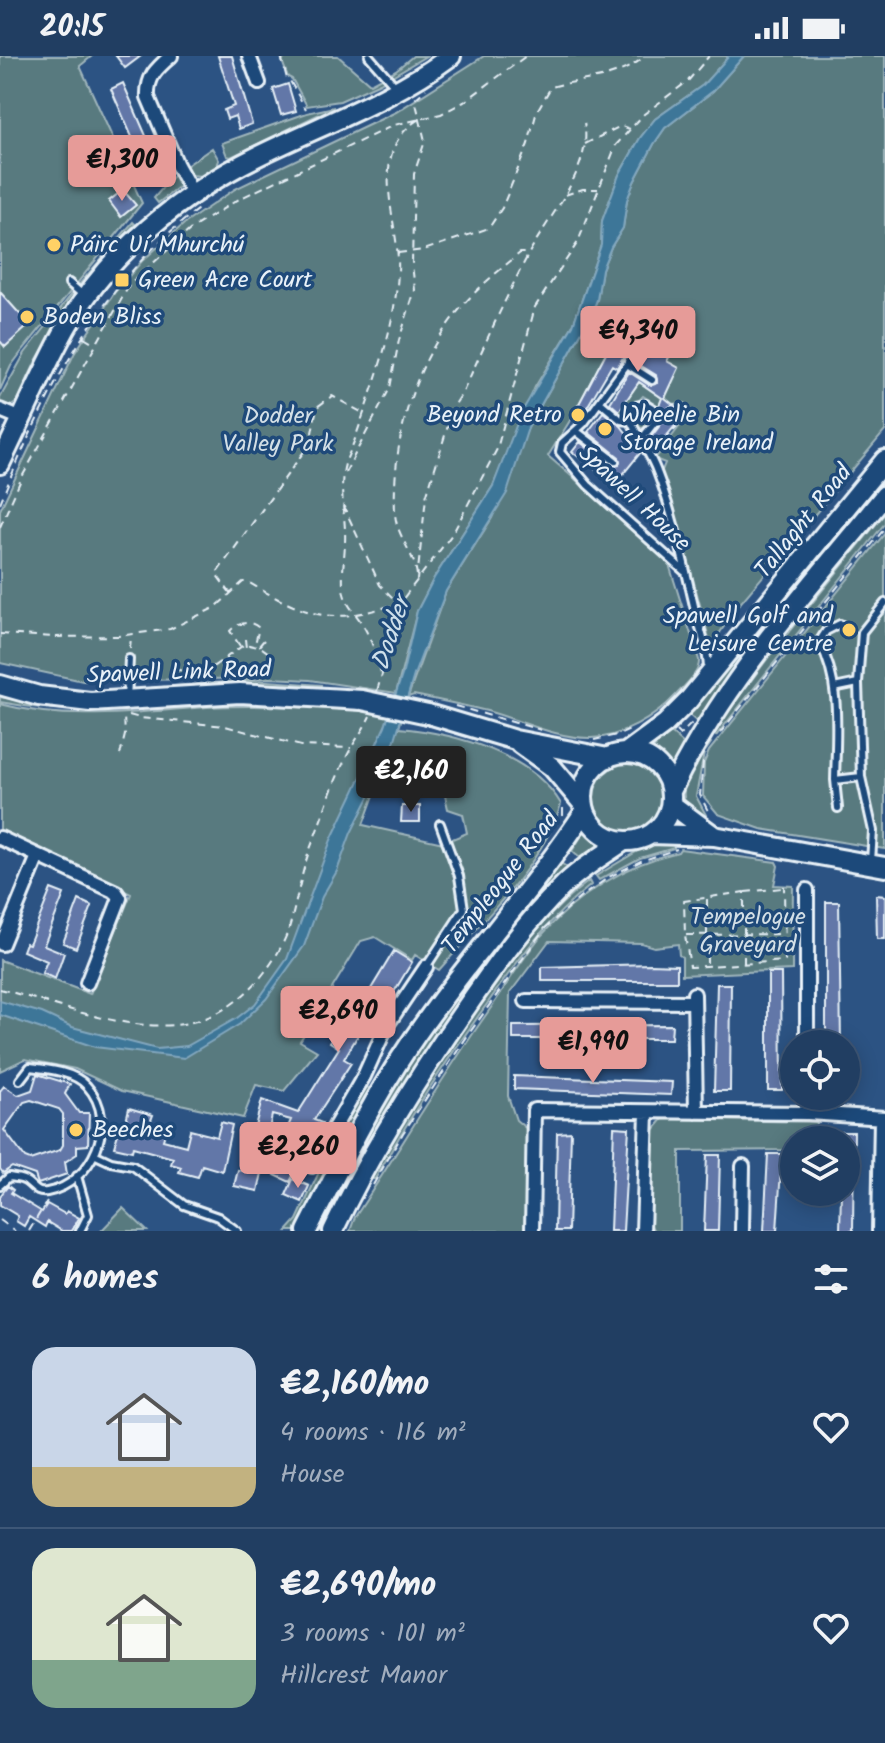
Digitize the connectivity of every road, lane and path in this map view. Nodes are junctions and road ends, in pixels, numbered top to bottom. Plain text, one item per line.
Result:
1 (171, 56) edge
2 (249, 56) edge
3 (281, 56) edge
4 (369, 56) edge
5 (451, 56) edge
6 (526, 56) edge
7 (645, 56) edge
8 (709, 56) edge
9 (259, 83) dead end
10 (427, 89) dead end
11 (399, 90) junction
12 (306, 109) dead end
13 (421, 118) junction
14 (584, 123) dead end
15 (630, 129) junction
16 (584, 145) junction
17 (599, 189) junction
18 (564, 196) junction
19 (199, 200) junction
20 (397, 253) junction
21 (412, 253) junction
22 (529, 253) junction
23 (69, 283) dead end
24 (86, 297) junction
25 (84, 337) dead end
26 (96, 344) junction
27 (658, 349) dead end
28 (627, 364) junction
29 (652, 380) dead end
30 (601, 403) junction
31 (0, 410) edge
32 (364, 413) junction
33 (658, 413) junction
34 (22, 419) junction
35 (630, 421) junction
36 (576, 431) junction
37 (636, 433) junction
38 (629, 441) dead end
39 (640, 441) junction
40 (659, 449) dead end
41 (885, 460) edge
42 (615, 461) dead end
43 (664, 461) dead end
44 (0, 464) edge
45 (656, 469) junction
46 (345, 474) junction
47 (885, 495) edge
48 (341, 501) junction
49 (0, 503) edge
50 (0, 527) edge
51 (885, 528) edge
52 (687, 574) junction
53 (417, 581) junction
54 (231, 594) junction
55 (885, 603) edge
56 (399, 604) junction
57 (357, 614) junction
58 (840, 624) dead end
59 (0, 634) edge
60 (131, 635) junction
61 (245, 639) dead end
62 (264, 640) dead end
63 (240, 646) junction
64 (246, 646) junction
65 (256, 646) junction
66 (706, 652) junction
67 (728, 654) junction
68 (129, 659) joint
69 (224, 659) junction
70 (233, 662) dead end
71 (278, 664) dead end
72 (173, 670) dead end
73 (381, 674) junction
74 (707, 679) junction
75 (127, 681) junction
76 (858, 683) junction
77 (0, 685) edge
78 (157, 686) dead end
79 (834, 688) junction
80 (127, 701) junction
81 (370, 703) junction
82 (445, 704) dead end
83 (646, 722) dead end
84 (697, 725) dead end
85 (674, 729) dead end
86 (542, 730) dead end
87 (716, 737) dead end
88 (515, 740) junction
89 (591, 741) dead end
90 (352, 748) junction
91 (627, 752) junction
92 (120, 755) dead end
93 (704, 756) dead end
94 (608, 758) junction
95 (861, 777) junction
96 (835, 780) junction
97 (560, 796) dead end
98 (671, 798) junction
99 (584, 808) junction
100 (838, 808) dead end
101 (711, 813) dead end
102 (563, 821) dead end
103 (440, 824) dead end
104 (651, 834) junction
105 (714, 836) junction
106 (0, 838) edge
107 (624, 841) junction
108 (679, 847) dead end
109 (38, 856) junction
110 (878, 866) edge
111 (593, 881) dead end
112 (597, 885) junction
113 (807, 890) dead end
114 (744, 892) junction
115 (707, 897) junction
116 (744, 934) junction
117 (785, 934) junction
118 (685, 935) junction
119 (707, 935) junction
120 (2, 944) edge
121 (744, 964) junction
122 (707, 966) junction
123 (426, 967) joint
124 (87, 983) dead end
125 (0, 989) edge
126 (526, 1001) dead end
127 (807, 1030) edge
128 (364, 1076) junction
129 (20, 1080) dead end
130 (382, 1089) junction
131 (696, 1112) junction
132 (647, 1113) junction
133 (808, 1113) joint
134 (883, 1118) edge
135 (96, 1155) junction
136 (312, 1166) dead end
137 (743, 1166) dead end
138 (77, 1176) junction
139 (0, 1185) edge
140 (373, 1185) dead end
141 (45, 1193) junction
142 (883, 1195) edge
143 (0, 1220) edge
144 (15, 1231) edge
145 (29, 1231) edge
146 (80, 1231) edge
147 (237, 1231) edge
148 (307, 1231) edge
149 (333, 1231) edge
150 (532, 1231) edge
151 (643, 1231) edge
152 (742, 1231) edge
153 (879, 1231) edge

1 - 19 street
2 - 9 street
3 - 12 path
4 - 11 lane
5 - 11 main road
6 - 13 path
7 - 21 path
8 - 15 path
10 - 13 path
11 - 19 main road
13 - 20 path
13 - 21 path
13 - 26 path
14 - 16 path
15 - 16 path
15 - 17 path
16 - 18 path
17 - 18 path
17 - 53 path
18 - 22 path
19 - 24 main road
19 - 49 path
20 - 21 path
20 - 32 path
21 - 46 path
22 - 53 path
22 - 53 path
23 - 24 lane
24 - 34 main road
25 - 26 path
26 - 50 path
27 - 28 lane
28 - 29 lane
28 - 30 lane
30 - 35 lane, Spawell House
30 - 36 lane
31 - 34 street
32 - 46 path
32 - 54 path
33 - 35 lane, Spawell House
33 - 39 lane, Spawell House
33 - 40 path
34 - 44 main road
35 - 37 lane, Spawell House
36 - 42 lane
36 - 52 lane, Spawell House
37 - 38 lane, Spawell House
37 - 39 lane, Spawell House
39 - 45 lane, Spawell House
41 - 67 main road, Tallaght Road
43 - 45 lane, Spawell House
45 - 52 lane, Spawell House
46 - 48 path
47 - 98 main road, Tallaght Road
48 - 56 path
48 - 57 path
51 - 87 path
52 - 66 lane, Spawell House
53 - 56 path
54 - 57 path
54 - 60 path
55 - 76 lane
56 - 57 path
56 - 73 path
57 - 73 path
58 - 79 lane
59 - 60 path
60 - 68 path
61 - 64 path
62 - 65 path
63 - 64 path
63 - 65 path
63 - 69 path
64 - 65 path
65 - 71 path
66 - 67 lane
66 - 74 lane, Spawell House
67 - 74 main road, Tallaght Road
68 - 75 lane
69 - 70 path
69 - 72 path
73 - 81 path
74 - 91 main road, Tallaght Road
75 - 78 path
75 - 80 lane
76 - 79 lane
76 - 95 lane
77 - 80 main road, Spawell Link Road
79 - 96 lane
80 - 81 main road, Spawell Link Road
81 - 88 main road, Spawell Link Road, bridge
81 - 90 path
82 - 86 path
83 - 89 path
84 - 85 path
88 - 94 main road
88 - 99 main road
90 - 92 path
90 - 125 path
91 - 94 main road
91 - 98 main road
93 - 101 path
94 - 99 main road
95 - 96 lane
95 - 110 lane
96 - 100 lane
97 - 102 path
98 - 104 main road
98 - 105 main road
99 - 107 main road
99 - 130 main road, Templeogue Road
103 - 123 lane
104 - 105 main road
104 - 107 main road
105 - 110 main road
106 - 109 street
107 - 149 main road, Templeogue Road
108 - 112 path
109 - 120 street
109 - 124 street
111 - 112 path
112 - 140 path
113 - 127 street
114 - 115 path
114 - 116 path
114 - 117 path
115 - 118 path
115 - 119 path
116 - 117 path
116 - 119 path
116 - 121 path
117 - 121 path
118 - 119 path
118 - 122 path
119 - 122 path
121 - 122 path
123 - 128 street
126 - 131 street
128 - 130 street
128 - 136 street
129 - 135 lane
130 - 148 main road, Templeogue Road
131 - 132 street
131 - 133 street
132 - 150 street
132 - 151 street
133 - 134 street
134 - 142 street
135 - 138 lane
135 - 147 lane
137 - 152 street
138 - 141 lane
138 - 146 lane
139 - 141 lane
141 - 145 path
142 - 153 street
143 - 144 path

